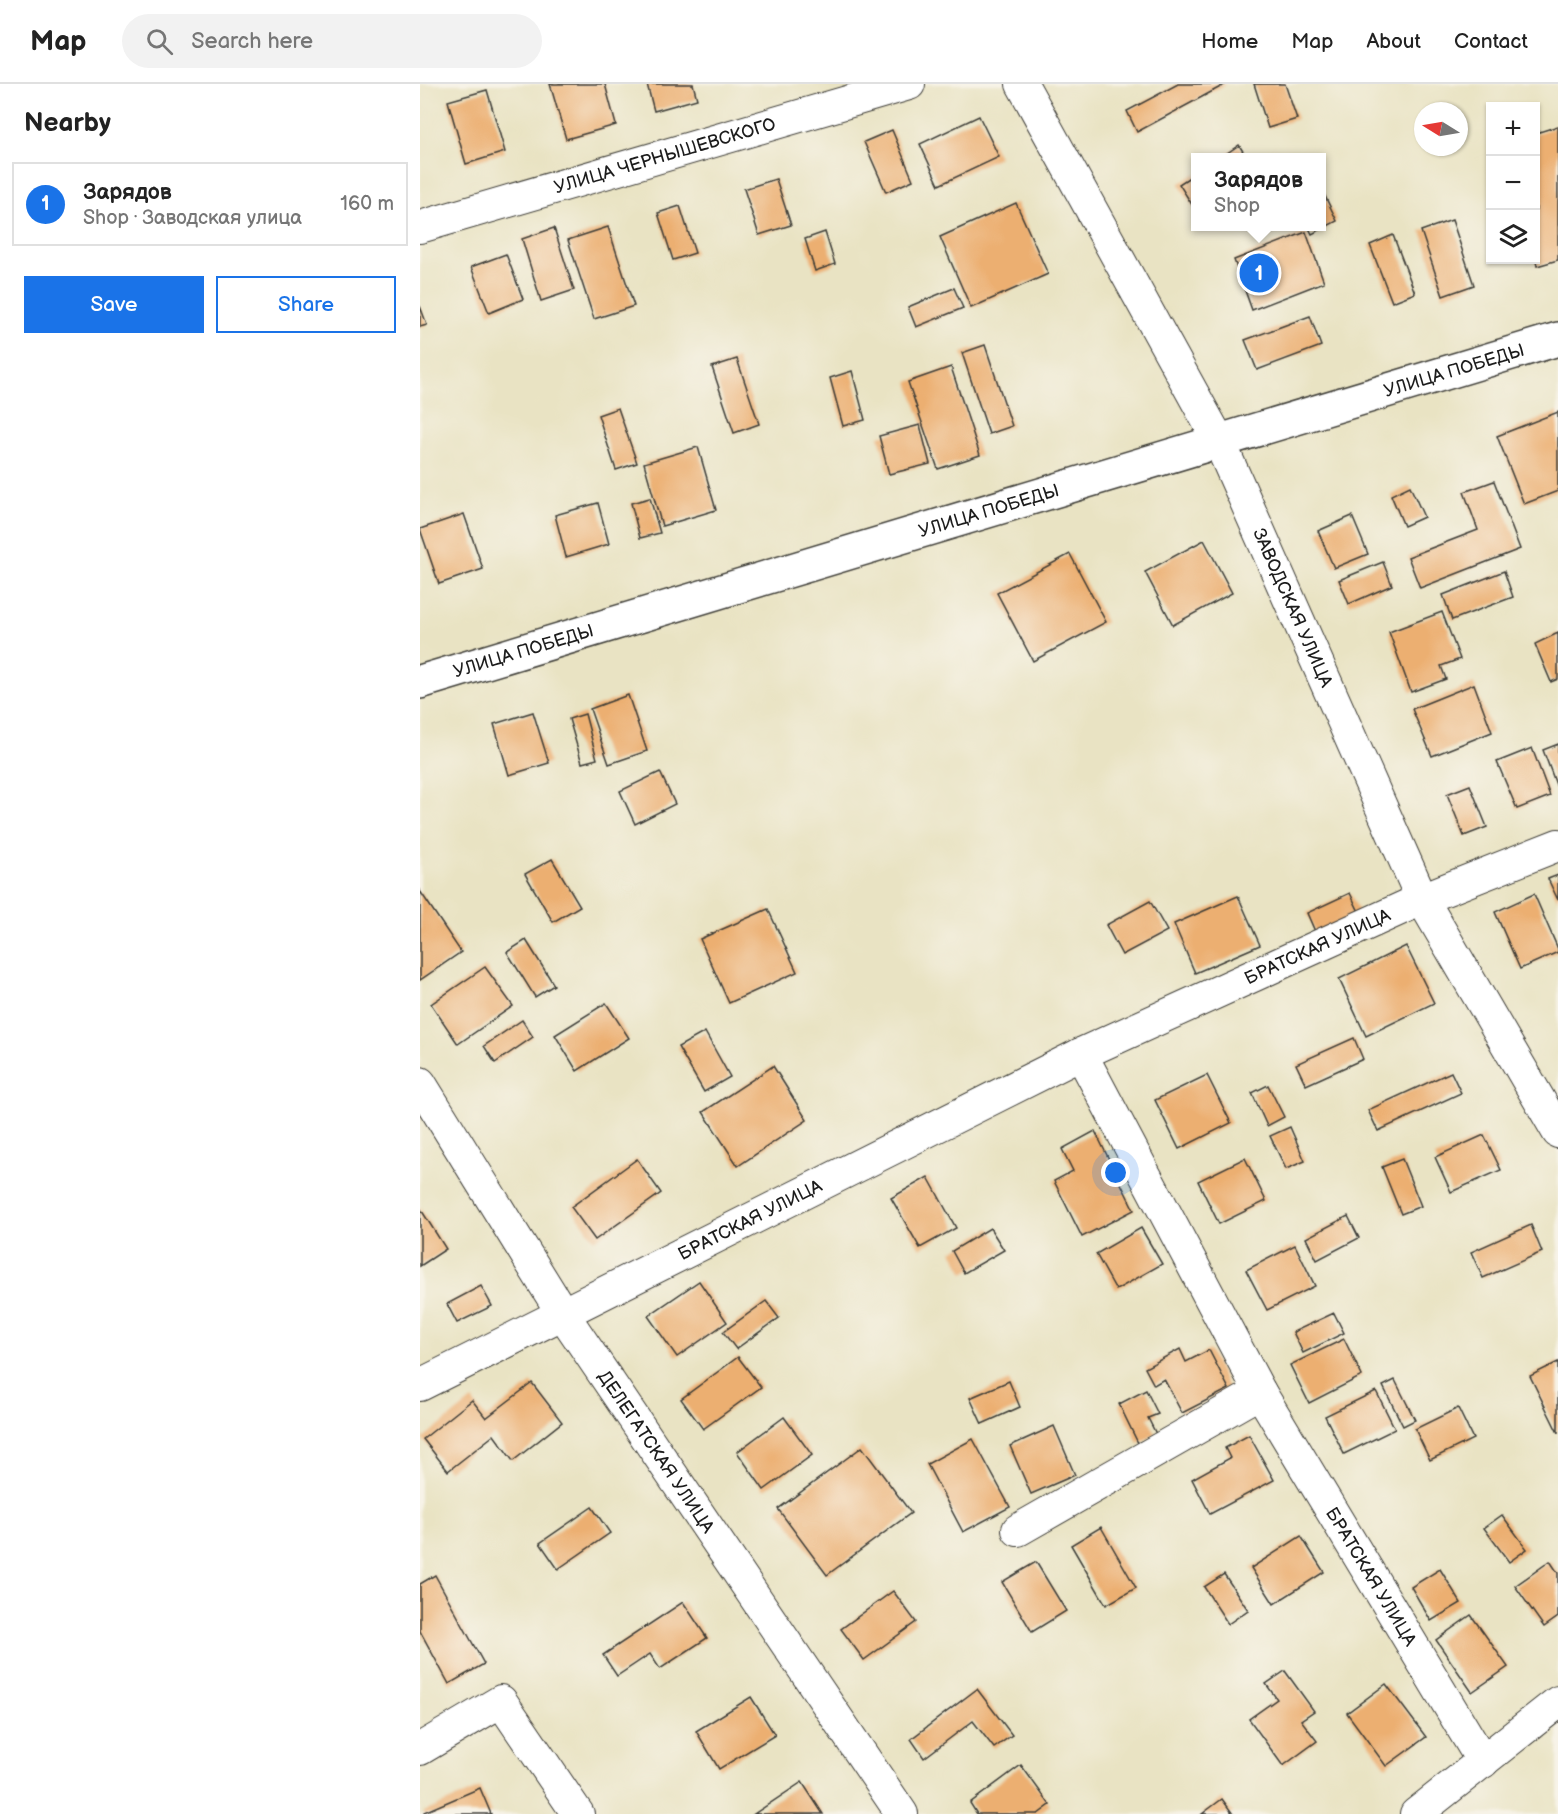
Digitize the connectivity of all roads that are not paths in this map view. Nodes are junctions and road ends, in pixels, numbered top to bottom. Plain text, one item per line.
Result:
1 (909, 84) edge
2 (1022, 84) edge
3 (420, 227) edge
4 (1558, 339) edge
5 (1219, 441) junction
6 (420, 682) edge
7 (1558, 845) edge
8 (1422, 899) junction
9 (1081, 1054) junction
10 (420, 1083) edge
11 (1558, 1132) edge
12 (563, 1314) junction
13 (420, 1384) edge
14 (1260, 1392) junction
15 (1018, 1530) dead end
16 (1558, 1702) edge
17 (420, 1749) edge
18 (1483, 1762) junction
19 (578, 1814) edge
20 (902, 1814) edge
21 (1416, 1814) edge

1 - 3 street, УЛИЦА ЧЕРНЫШЕВСКОГО
2 - 5 street, ЗАВОДСКАЯ УЛИЦА
4 - 5 street, УЛИЦА ПОБЕДЫ
5 - 6 street, УЛИЦА ПОБЕДЫ
5 - 8 street, ЗАВОДСКАЯ УЛИЦА
7 - 8 street, БРАТСКАЯ УЛИЦА
8 - 9 street, БРАТСКАЯ УЛИЦА
8 - 11 street, ЗАВОДСКАЯ УЛИЦА
9 - 12 street, БРАТСКАЯ УЛИЦА
9 - 14 street, БРАТСКАЯ УЛИЦА
10 - 12 street, ДЕЛЕГАТСКАЯ УЛИЦА
12 - 13 street, БРАТСКАЯ УЛИЦА
12 - 20 street, ДЕЛЕГАТСКАЯ УЛИЦА
14 - 15 street
14 - 18 street, БРАТСКАЯ УЛИЦА
16 - 18 street
17 - 19 street
18 - 21 street

